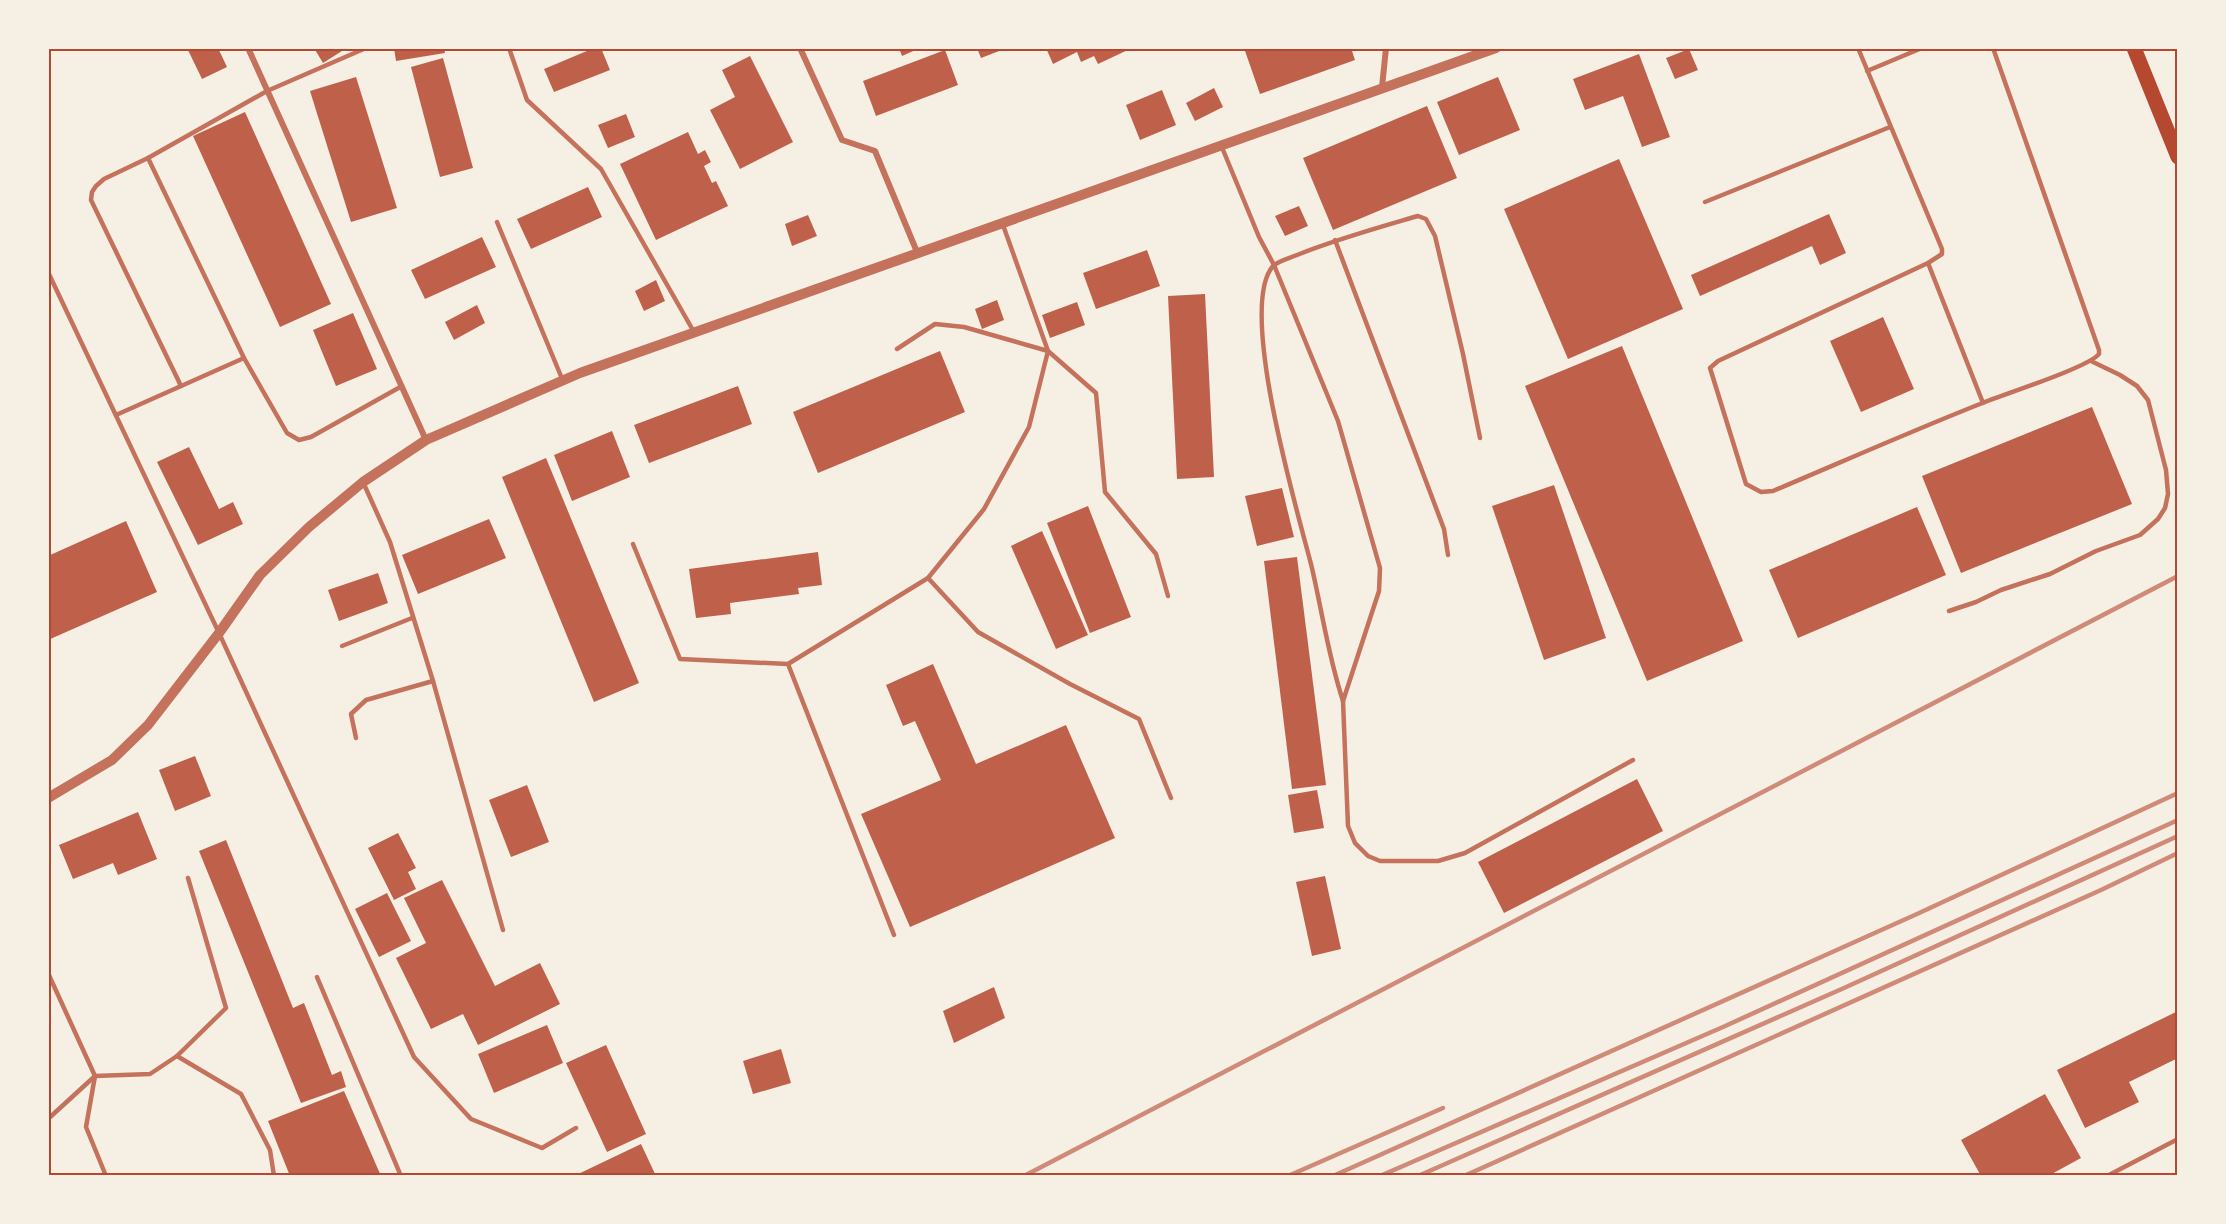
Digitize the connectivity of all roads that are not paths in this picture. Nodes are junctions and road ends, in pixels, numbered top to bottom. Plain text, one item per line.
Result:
1 (248, 48) edge
2 (366, 48) edge
3 (509, 48) edge
4 (800, 48) edge
5 (1386, 48) edge
6 (1496, 48) edge
7 (1858, 48) edge
8 (1922, 48) edge
9 (1993, 48) edge
10 (2134, 48) edge
11 (1867, 71) junction
12 (1382, 87) junction
13 (267, 91) junction
14 (1890, 127) junction
15 (1221, 144) junction
16 (2178, 157) edge
17 (148, 158) junction
18 (1705, 202) dead end
19 (497, 222) dead end
20 (1002, 222) junction
21 (1335, 240) junction
22 (917, 252) junction
23 (1928, 262) junction
24 (1274, 265) junction
25 (48, 272) edge
26 (694, 332) junction
27 (897, 349) dead end
28 (1048, 351) junction
29 (244, 358) junction
30 (2091, 361) junction
31 (563, 381) junction
32 (181, 386) junction
33 (402, 386) junction
34 (1983, 403) junction
35 (116, 415) junction
36 (1480, 438) dead end
37 (426, 440) junction
38 (363, 482) junction
39 (633, 544) dead end
40 (1448, 555) dead end
41 (928, 578) junction
42 (1168, 596) dead end
43 (1949, 611) dead end
44 (412, 618) junction
45 (219, 633) junction
46 (342, 646) dead end
47 (788, 664) junction
48 (433, 681) junction
49 (1343, 701) junction
50 (356, 738) dead end
51 (1633, 760) dead end
52 (48, 798) edge
53 (1171, 798) dead end
54 (188, 878) dead end
55 (503, 930) dead end
56 (894, 935) dead end
57 (48, 973) edge
58 (317, 976) dead end
59 (177, 1056) junction
60 (96, 1076) junction
61 (48, 1119) edge
62 (576, 1128) dead end
63 (2178, 1139) edge
64 (106, 1176) edge
65 (274, 1176) edge
66 (401, 1176) edge
67 (2107, 1176) edge

1 - 13 street
2 - 13 lane
3 - 26 lane
4 - 22 street
5 - 12 street
6 - 12 street
7 - 11 lane
8 - 11 lane
9 - 30 lane
10 - 16 main road
11 - 14 lane
12 - 15 street
13 - 17 lane
13 - 33 street
14 - 18 lane
14 - 23 lane
15 - 20 street
15 - 24 lane
17 - 29 lane
17 - 32 lane
19 - 31 lane
20 - 22 street
20 - 28 lane
21 - 24 lane
21 - 36 lane
21 - 40 lane
22 - 26 street
23 - 34 lane
23 - 34 lane
24 - 49 lane
24 - 49 lane
25 - 35 lane
26 - 31 street
27 - 28 lane
28 - 41 lane
28 - 42 lane
29 - 32 lane
29 - 33 lane
30 - 34 lane
30 - 43 lane
31 - 37 street
32 - 35 lane
33 - 37 street
35 - 45 lane
37 - 38 street
38 - 44 lane
38 - 45 street
39 - 47 lane
41 - 47 lane
41 - 53 lane
44 - 46 lane
44 - 48 lane
45 - 52 street
45 - 62 lane
47 - 56 lane
48 - 50 lane
48 - 55 lane
49 - 51 lane
54 - 59 lane
57 - 60 lane
58 - 66 lane
59 - 60 lane
59 - 65 lane
60 - 61 lane
60 - 64 lane
63 - 67 lane

